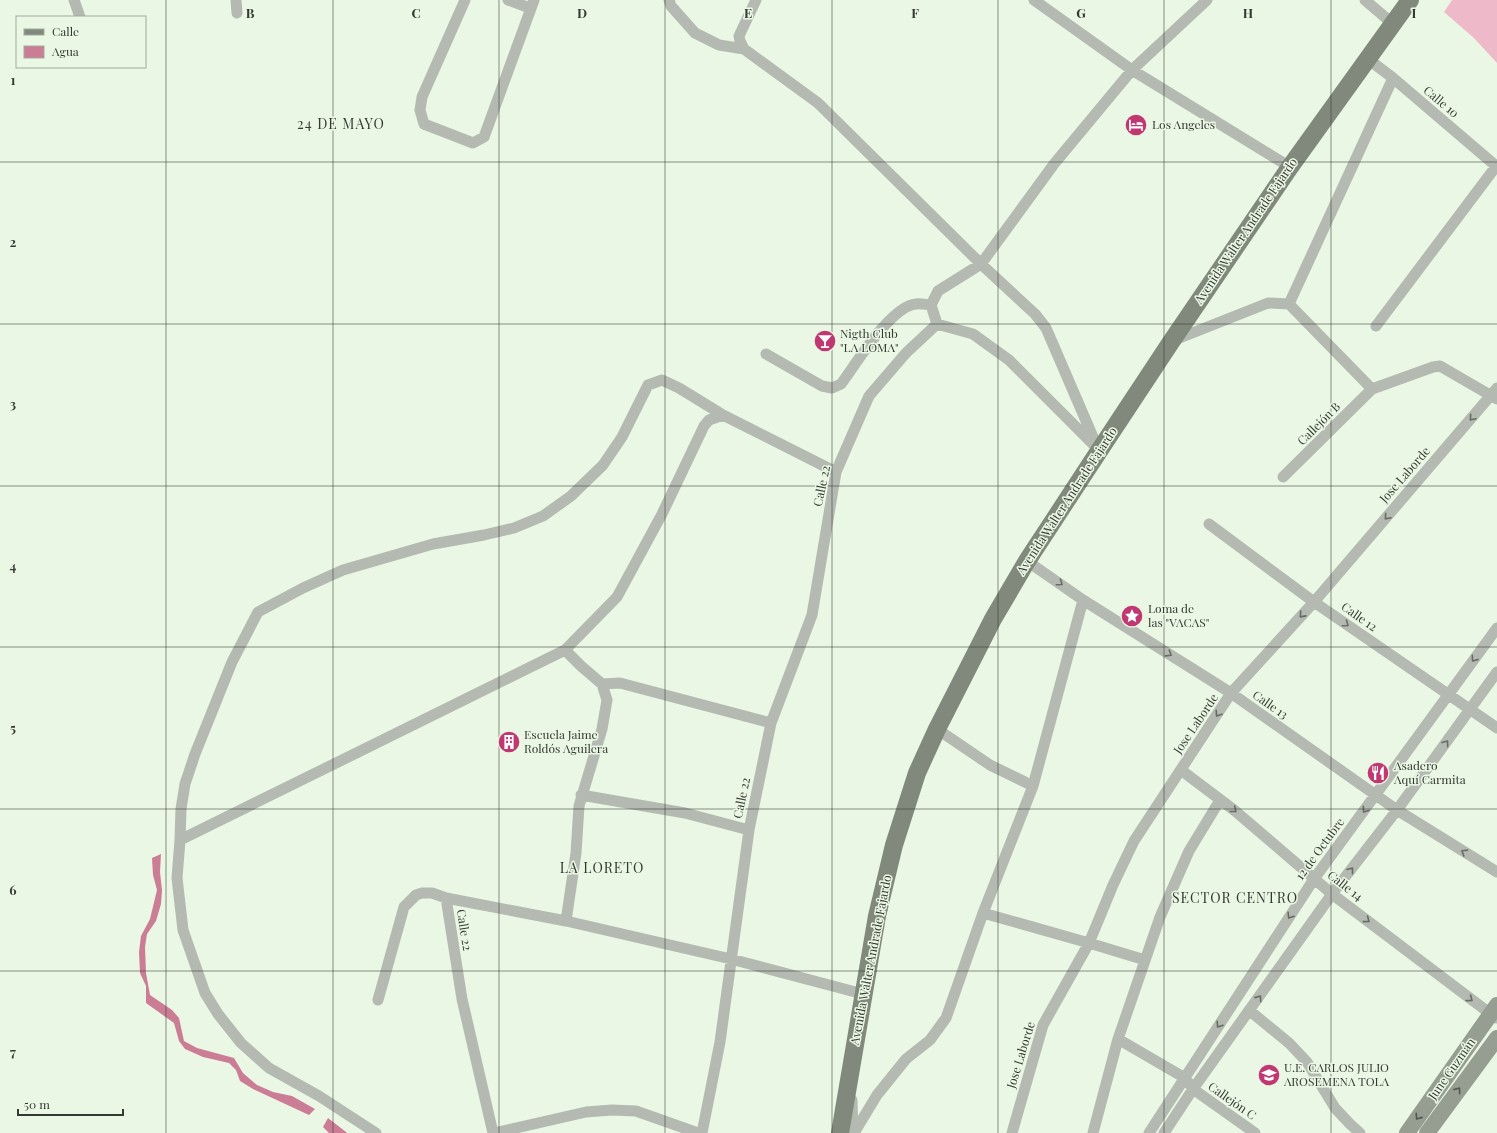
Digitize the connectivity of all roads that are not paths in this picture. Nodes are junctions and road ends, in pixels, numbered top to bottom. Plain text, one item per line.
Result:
1 (74, 0) edge
2 (236, 0) edge
3 (465, 0) edge
4 (508, 0) edge
5 (669, 0) edge
6 (756, 0) edge
7 (1034, 0) edge
8 (1207, 0) edge
9 (1364, 0) edge
10 (1410, 0) edge
11 (532, 4) edge
12 (237, 13) dead end
13 (80, 16) edge
14 (1394, 24) junction
15 (744, 49) junction
16 (1368, 59) junction
17 (1132, 70) junction
18 (1393, 78) junction
19 (1497, 165) edge
20 (1290, 167) junction
21 (981, 264) junction
22 (1289, 304) junction
23 (932, 305) junction
24 (937, 324) junction
25 (1376, 326) dead end
26 (1171, 342) junction
27 (766, 354) dead end
28 (1372, 389) junction
29 (1495, 394) edge
30 (723, 415) junction
31 (1099, 450) junction
32 (836, 472) junction
33 (1283, 477) dead end
34 (1209, 524) dead end
35 (1027, 561) junction
36 (1083, 600) junction
37 (1314, 602) junction
38 (1497, 628) edge
39 (565, 650) junction
40 (1497, 672) edge
41 (602, 684) junction
42 (1231, 694) junction
43 (1448, 695) junction
44 (1470, 710) junction
45 (771, 723) junction
46 (1497, 728) edge
47 (937, 729) junction
48 (1180, 770) junction
49 (1033, 786) junction
50 (581, 795) junction
51 (1375, 795) junction
52 (1220, 800) junction
53 (1397, 810) junction
54 (748, 830) junction
55 (180, 840) junction
56 (1497, 872) edge
57 (1314, 879) junction
58 (1332, 894) junction
59 (446, 898) junction
60 (983, 913) junction
61 (566, 921) junction
62 (1089, 942) junction
63 (731, 959) junction
64 (1145, 960) junction
65 (863, 994) junction
66 (378, 1000) dead end
67 (1250, 1012) junction
68 (1495, 1013) edge
69 (1497, 1038) edge
70 (1118, 1039) junction
71 (852, 1061) junction
72 (1185, 1078) junction
73 (1193, 1089) junction
74 (376, 1133) edge
75 (493, 1133) edge
76 (698, 1133) edge
77 (702, 1133) edge
78 (831, 1133) edge
79 (840, 1133) edge
80 (853, 1133) edge
81 (1012, 1133) edge
82 (1093, 1133) edge
83 (1149, 1133) edge
84 (1164, 1133) edge
85 (1255, 1133) edge
86 (1360, 1133) edge
87 (1407, 1133) edge
88 (1427, 1133) edge

1 - 13 street
2 - 12 street
3 - 11 street
4 - 11 street
5 - 15 street
6 - 15 street
7 - 17 street
8 - 17 street
9 - 14 street
10 - 14 main road, Avenida Walter Andrade Fajardo
14 - 16 main road, Avenida Walter Andrade Fajardo
15 - 21 street
16 - 18 street, Calle 10
16 - 20 main road, Avenida Walter Andrade Fajardo
17 - 20 street
17 - 21 street
18 - 19 street, Calle 10
18 - 22 street
19 - 25 street
20 - 26 main road, Avenida Walter Andrade Fajardo
21 - 23 street
21 - 31 street
22 - 26 street
22 - 28 street
23 - 24 street
23 - 27 street
24 - 31 street
24 - 32 street, Calle 22
26 - 31 main road, Avenida Walter Andrade Fajardo
28 - 29 street
28 - 33 street, Callejón B
29 -> 37 street, Jose Laborde
30 - 32 street
30 - 39 street
30 - 55 street
31 - 35 main road, Avenida Walter Andrade Fajardo
32 - 45 street, Calle 22
34 - 37 street, Calle 12
35 -> 36 street, Calle 13
35 - 47 main road, Avenida Walter Andrade Fajardo
36 -> 42 street, Calle 13
36 - 49 street
37 -> 42 street, Jose Laborde
37 -> 43 street, Calle 12
38 -> 43 street, 12 de Octubre
39 - 41 street
39 - 55 street
40 - 44 street
41 - 45 street
41 - 50 street
42 -> 48 street, Jose Laborde
42 - 51 street, Calle 13
43 - 44 street, Calle 12
43 - 51 street, 12 de Octubre
44 - 46 street, Calle 12
53 -> 44 street
45 - 54 street, Calle 22
47 - 49 street
47 - 65 main road, Avenida Walter Andrade Fajardo
48 - 52 street, Calle 14
48 - 62 street, Jose Laborde
49 - 60 street
50 - 54 street
50 - 61 street
51 - 53 street, Calle 13
51 -> 57 street, 12 de Octubre
52 -> 57 street, Calle 14
52 - 64 street
56 -> 53 street, Calle 13
58 -> 53 street
54 - 63 street, Calle 22
55 - 74 street
57 - 58 street, Calle 14
57 -> 72 street, 12 de Octubre
67 -> 58 street
58 -> 68 street, Calle 14
59 - 61 street, Calle 22
59 - 66 street
59 - 75 street, Calle 22
60 - 62 street
60 - 80 street
61 - 63 street, Calle 22
62 - 64 street
62 - 81 street, Jose Laborde
63 - 65 street, Calle 22
63 - 77 street
64 - 70 street
65 - 71 main road, Avenida Walter Andrade Fajardo
67 - 73 street
67 - 86 street
68 -> 87 street, June Guzmán
88 -> 69 street, June Guzmán
70 - 72 street
70 - 82 street
71 - 78 street, Avenida Walter Andrade Fajardo
71 - 79 main road, Avenida Walter Andrade Fajardo
71 - 80 street, Avenida Walter Andrade Fajardo
72 - 73 street, Callejón C
72 - 83 street, 12 de Octubre
73 - 84 street
73 - 85 street, Callejón C
75 - 76 street

